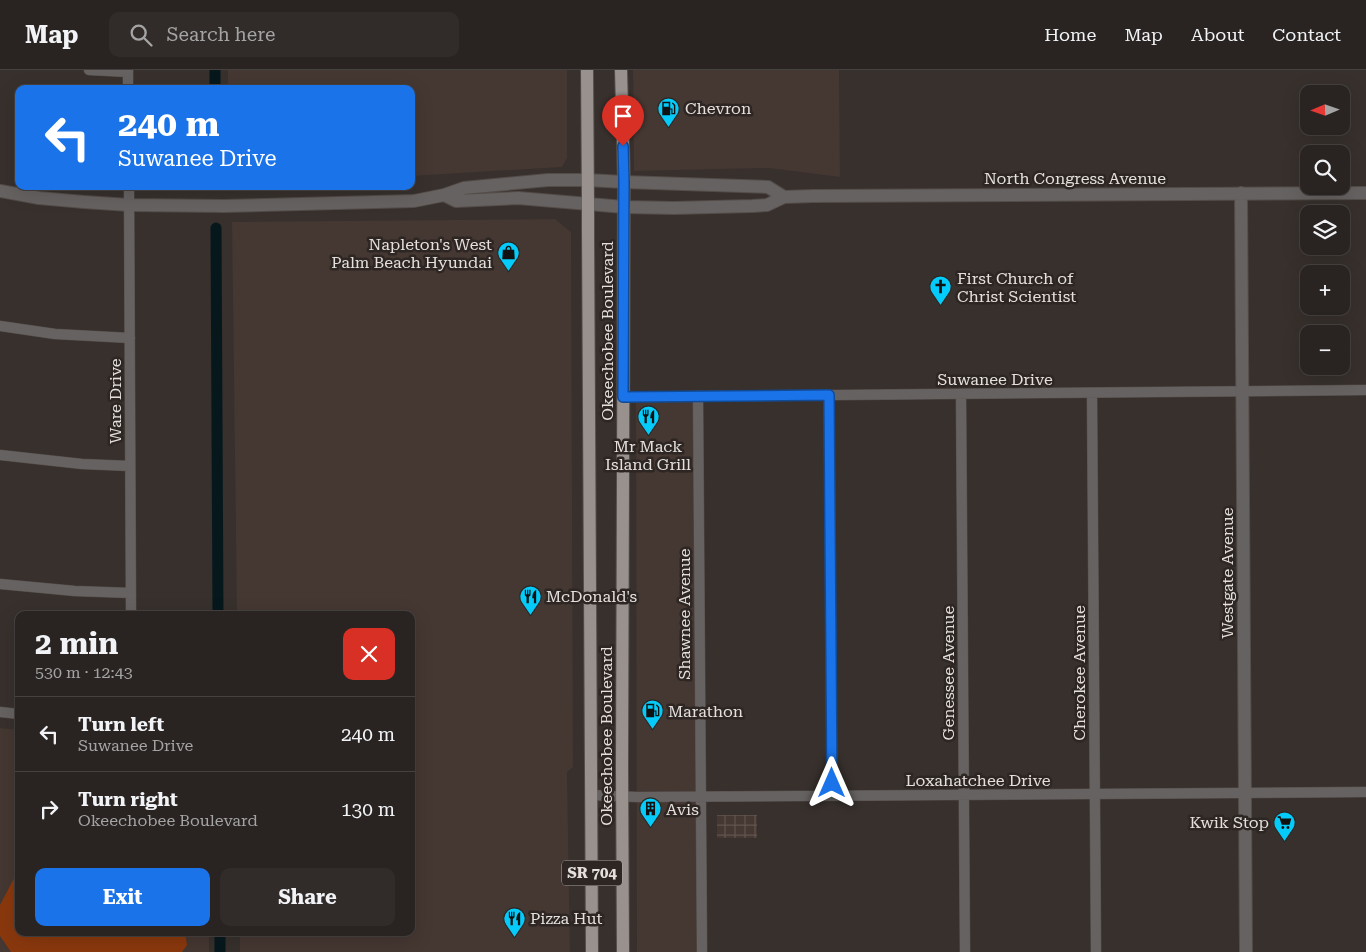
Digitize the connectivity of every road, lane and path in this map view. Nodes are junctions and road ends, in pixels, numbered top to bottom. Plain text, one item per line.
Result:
1 (89, 70) edge
2 (586, 70) edge
3 (621, 70) edge
4 (128, 71) edge
5 (128, 85) edge
6 (587, 180) junction
7 (624, 182) junction
8 (129, 190) edge
9 (0, 191) edge
10 (1241, 193) junction
11 (1366, 193) edge
12 (444, 196) junction
13 (784, 197) junction
14 (588, 204) junction
15 (129, 205) junction
16 (624, 208) junction
17 (0, 326) edge
18 (130, 338) junction
19 (1366, 390) edge
20 (1242, 392) junction
21 (1092, 393) junction
22 (961, 394) junction
23 (829, 395) junction
24 (698, 396) junction
25 (623, 397) junction
26 (0, 455) edge
27 (130, 466) junction
28 (0, 584) edge
29 (131, 593) junction
30 (132, 611) edge
31 (0, 712) edge
32 (15, 714) edge
33 (1245, 792) junction
34 (1366, 792) edge
35 (1095, 794) junction
36 (591, 795) junction
37 (964, 795) junction
38 (622, 796) junction
39 (832, 796) junction
40 (701, 797) junction
41 (592, 952) edge
42 (623, 952) edge
43 (702, 952) edge
44 (965, 952) edge
45 (1096, 952) edge
46 (1246, 952) edge

1 - 4 street
2 - 6 main road, Okeechobee Boulevard / SR 704
3 - 7 main road, Okeechobee Boulevard / SR 704
4 - 5 street
6 - 7 street, North Congress Avenue
6 - 12 street, North Congress Avenue
6 - 14 main road, Okeechobee Boulevard / SR 704
7 - 13 street, North Congress Avenue
7 - 16 main road, Okeechobee Boulevard / SR 704
8 - 15 street, Ware Drive
9 - 15 street
10 - 11 street, North Congress Avenue
10 - 13 street, North Congress Avenue
10 - 20 street, Westgate Avenue
12 - 14 street, North Congress Avenue
12 - 15 street
13 - 16 street, North Congress Avenue
14 - 16 street, North Congress Avenue
14 - 36 main road, Okeechobee Boulevard / SR 704
15 - 18 street, Ware Drive
16 - 25 main road, Okeechobee Boulevard / SR 704
17 - 18 street
18 - 27 street, Ware Drive
19 - 20 street, Suwanee Drive
20 - 21 street, Suwanee Drive
20 - 33 street, Westgate Avenue
21 - 22 street, Suwanee Drive
21 - 35 street, Cherokee Avenue
22 - 23 street, Suwanee Drive
22 - 37 street, Genessee Avenue
23 - 24 street, Suwanee Drive
23 - 39 street
24 - 25 street, Suwanee Drive
24 - 40 street, Shawnee Avenue
25 - 38 main road, Okeechobee Boulevard / SR 704
26 - 27 street
27 - 29 street, Ware Drive
28 - 29 street
29 - 30 street, Ware Drive
31 - 32 street
33 - 34 street, Loxahatchee Drive
33 - 35 street, Loxahatchee Drive
33 - 46 street, Westgate Avenue
35 - 37 street, Loxahatchee Drive
35 - 45 street, Cherokee Avenue
36 - 38 street, Loxahatchee Drive
36 - 41 main road, Okeechobee Boulevard / SR 704
37 - 39 street, Loxahatchee Drive
37 - 44 street, Genessee Avenue
38 - 40 street, Loxahatchee Drive
38 - 42 main road, Okeechobee Boulevard / SR 704
39 - 40 street, Loxahatchee Drive
40 - 43 street, Shawnee Avenue

